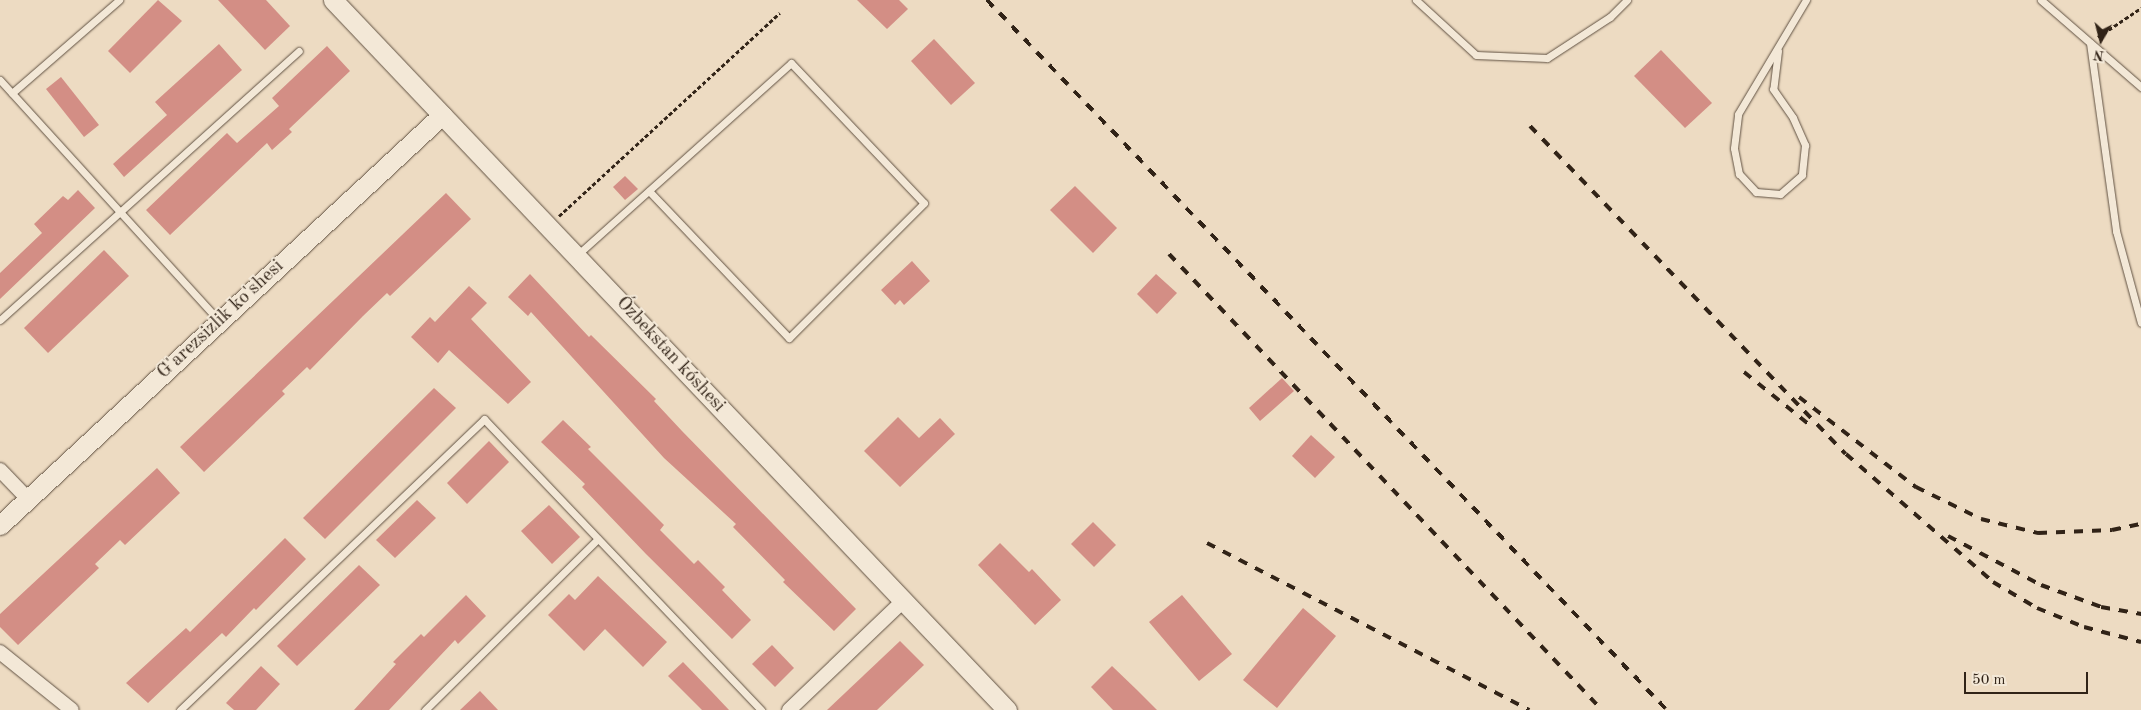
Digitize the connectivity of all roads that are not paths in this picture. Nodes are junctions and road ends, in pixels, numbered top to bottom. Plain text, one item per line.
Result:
1 (119, 0) edge
2 (1416, 0) edge
3 (1627, 0) edge
4 (1806, 0) edge
5 (2041, 0) edge
6 (334, 1) edge
7 (2090, 43) junction
8 (299, 50) dead end
9 (1778, 51) junction
10 (0, 80) edge
11 (2141, 86) edge
12 (12, 93) junction
13 (442, 116) junction
14 (649, 191) junction
15 (119, 211) junction
16 (576, 256) junction
17 (0, 320) edge
18 (220, 322) junction
19 (2141, 323) edge
20 (0, 470) edge
21 (28, 499) junction
22 (0, 525) edge
23 (598, 539) junction
24 (903, 601) junction
25 (0, 652) edge
26 (72, 710) edge
27 (180, 710) edge
28 (425, 710) edge
29 (761, 710) edge
30 (789, 710) edge
31 (1007, 710) edge

1 - 12 lane
2 - 3 lane
4 - 9 lane
5 - 7 lane
6 - 13 street, Ózbekstan kóshesi
7 - 11 lane
7 - 19 lane
8 - 15 lane
9 - 9 lane
10 - 12 lane
12 - 15 lane
13 - 16 street, Ózbekstan kóshesi
13 - 18 street, G'arezsizlik ko'shesi
14 - 14 lane
14 - 16 lane
15 - 17 lane
15 - 18 lane
16 - 24 street, Ózbekstan kóshesi
18 - 21 street, G'arezsizlik ko'shesi
20 - 21 street
21 - 22 street, G'arezsizlik ko'shesi
23 - 27 lane
23 - 28 lane
23 - 29 lane
24 - 30 street
24 - 31 street, Ózbekstan kóshesi
25 - 26 street

